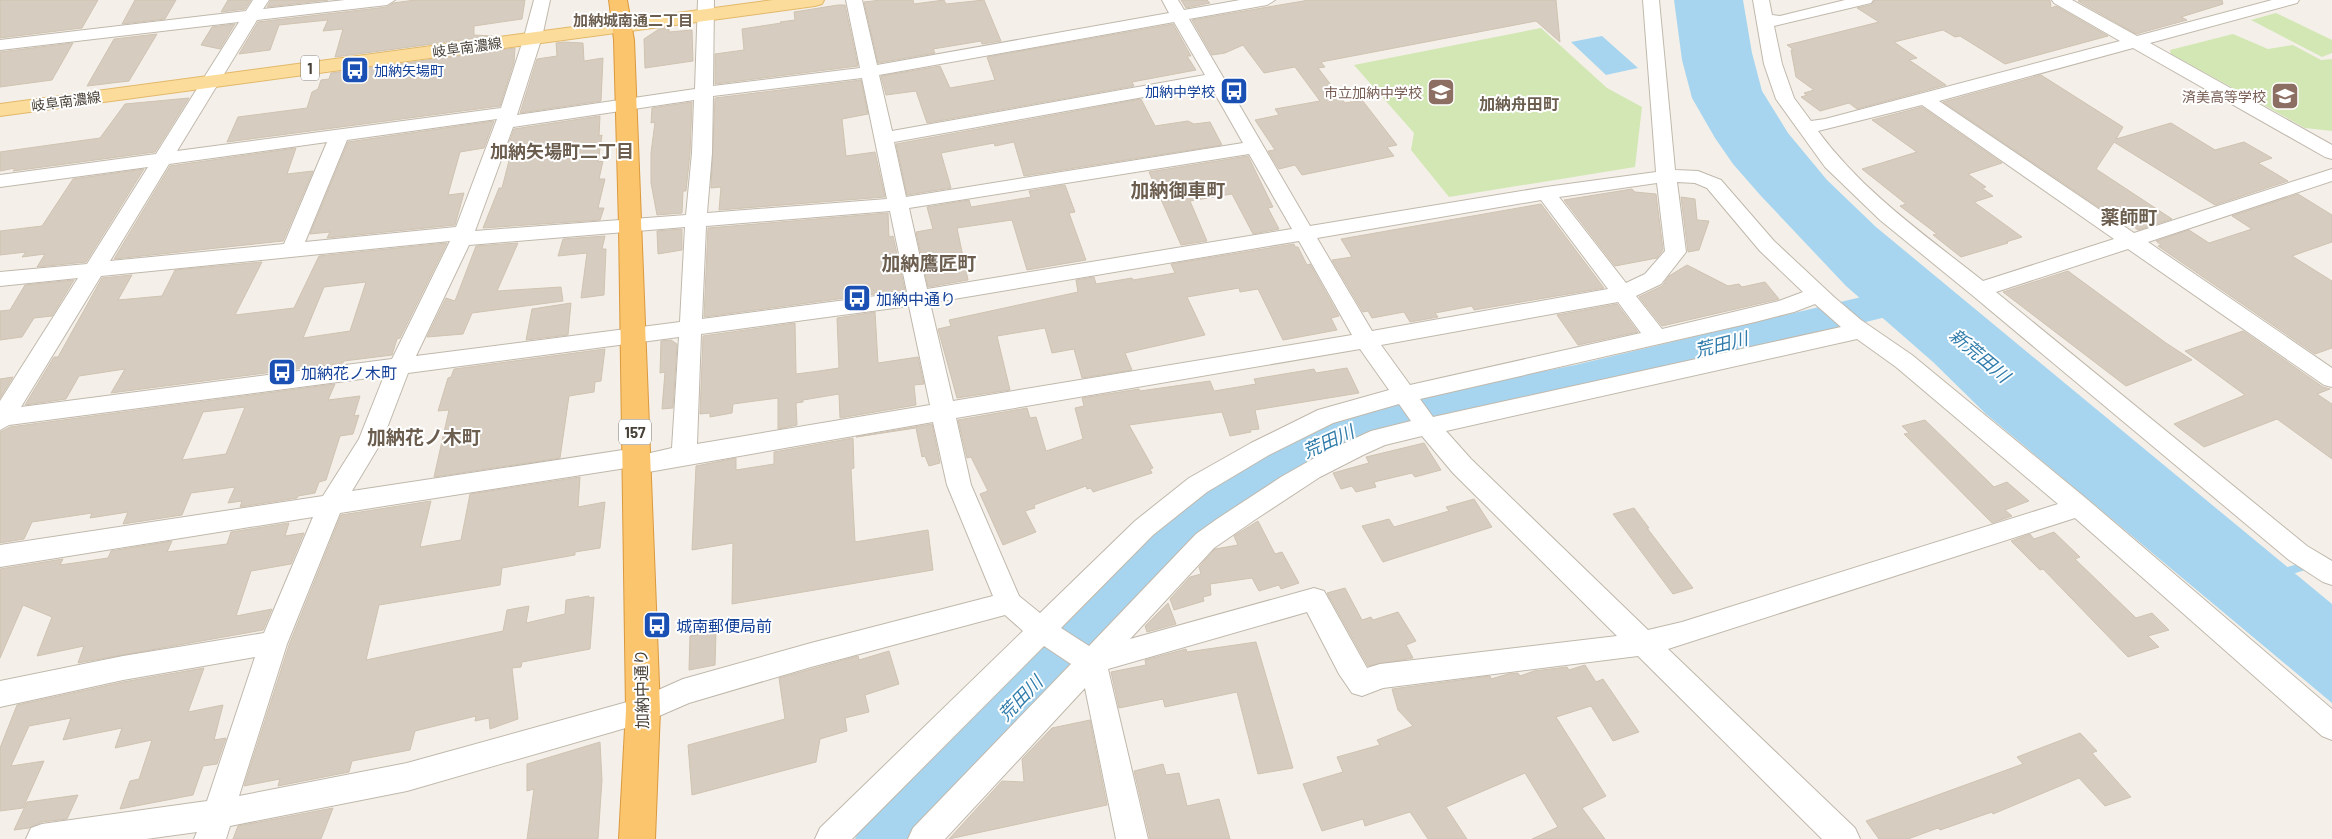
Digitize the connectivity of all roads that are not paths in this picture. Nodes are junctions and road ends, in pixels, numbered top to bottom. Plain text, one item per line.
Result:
1 (261, 0) edge
2 (387, 0) edge
3 (542, 0) edge
4 (815, 0) edge
5 (854, 0) edge
6 (1170, 0) edge
7 (1267, 0) edge
8 (1651, 0) edge
9 (1761, 0) edge
10 (1865, 0) edge
11 (2060, 0) edge
12 (2291, 0) edge
13 (706, 7) edge
14 (619, 13) edge
15 (252, 15) junction
16 (1179, 16) junction
17 (1764, 20) junction
18 (534, 37) junction
19 (2134, 42) junction
20 (0, 45) edge
21 (869, 72) junction
22 (1214, 78) junction
23 (210, 82) junction
24 (703, 92) junction
25 (1925, 99) junction
26 (626, 106) junction
27 (0, 110) edge
28 (507, 117) junction
29 (1806, 127) junction
30 (340, 134) junction
31 (883, 138) junction
32 (1255, 147) junction
33 (2332, 153) edge
34 (163, 158) junction
35 (2332, 175) edge
36 (1668, 176) junction
37 (0, 181) edge
38 (1546, 193) junction
39 (898, 204) junction
40 (696, 220) junction
41 (631, 226) junction
42 (1304, 234) junction
43 (462, 236) junction
44 (2130, 242) junction
45 (292, 249) junction
46 (95, 268) junction
47 (0, 279) edge
48 (1980, 290) junction
49 (1621, 294) junction
50 (1818, 294) junction
51 (918, 298) junction
52 (691, 329) junction
53 (1862, 330) junction
54 (632, 336) junction
55 (1656, 337) junction
56 (1366, 340) junction
57 (399, 367) junction
58 (2332, 379) edge
59 (1416, 411) junction
60 (942, 412) junction
61 (1, 419) edge
62 (684, 455) junction
63 (637, 461) junction
64 (331, 505) junction
65 (2079, 507) junction
66 (0, 556) edge
67 (2332, 574) edge
68 (1009, 602) junction
69 (1044, 632) junction
70 (1642, 642) junction
71 (274, 644) junction
72 (1087, 659) junction
73 (0, 694) edge
74 (643, 710) junction
75 (2332, 726) edge
76 (214, 826) edge
77 (42, 839) edge
78 (637, 839) edge
79 (831, 839) edge
80 (924, 839) edge
81 (1132, 839) edge
82 (1844, 839) edge

1 - 15 street
2 - 15 street
3 - 18 street
4 - 13 main road, 岐阜南濃線 / 1
5 - 21 street
6 - 16 street
7 - 16 street
8 - 36 street
9 - 17 street
10 - 17 street
11 - 19 street
12 - 19 street
13 - 14 main road, 岐阜南濃線 / 1
13 - 24 street
14 - 18 main road, 岐阜南濃線 / 1
14 - 26 highway, 加納中通り / 157
15 - 20 street
15 - 23 street
16 - 21 street
16 - 22 street
17 - 29 street
18 - 23 main road, 岐阜南濃線 / 1
18 - 28 street
19 - 25 street
19 - 33 street
21 - 24 street
21 - 31 street
22 - 31 street
22 - 32 street
23 - 27 main road, 岐阜南濃線 / 1
23 - 34 street
24 - 26 street
24 - 40 street
25 - 29 street
25 - 44 street
26 - 28 street
26 - 41 highway, 加納中通り / 157
28 - 30 street
28 - 43 street
29 - 48 street
30 - 34 street
30 - 45 street
31 - 39 street
32 - 39 street
32 - 42 street
34 - 37 street
34 - 46 street
35 - 44 street
36 - 38 street
36 - 49 street
36 - 50 street
38 - 42 street
38 - 49 street
39 - 40 street
39 - 51 street
40 - 41 street
40 - 52 street
41 - 43 street
41 - 54 highway, 加納中通り / 157
42 - 51 street
42 - 56 street
43 - 45 street
43 - 57 street
44 - 48 street
44 - 58 street
45 - 46 street
46 - 47 street
46 - 61 street
48 - 67 street
49 - 55 street
49 - 56 street
50 - 53 street
50 - 55 street
51 - 52 street
51 - 60 street
52 - 54 street
52 - 62 street
53 - 59 street
53 - 65 street
54 - 57 street
54 - 63 highway, 加納中通り / 157
55 - 59 street
56 - 59 street
56 - 60 street
57 - 61 street
57 - 64 street
59 - 69 street
59 - 70 street
59 - 72 street
60 - 62 street
60 - 68 street
62 - 63 street
63 - 64 street
63 - 74 highway, 加納中通り / 157
64 - 66 street
64 - 71 street
65 - 70 street
65 - 75 street
68 - 69 street
68 - 74 street
69 - 72 street
69 - 79 street
70 - 72 street
70 - 82 street
71 - 73 street
71 - 76 street
72 - 80 street
72 - 81 street
74 - 76 street
74 - 78 highway, 加納中通り / 157
76 - 77 street

